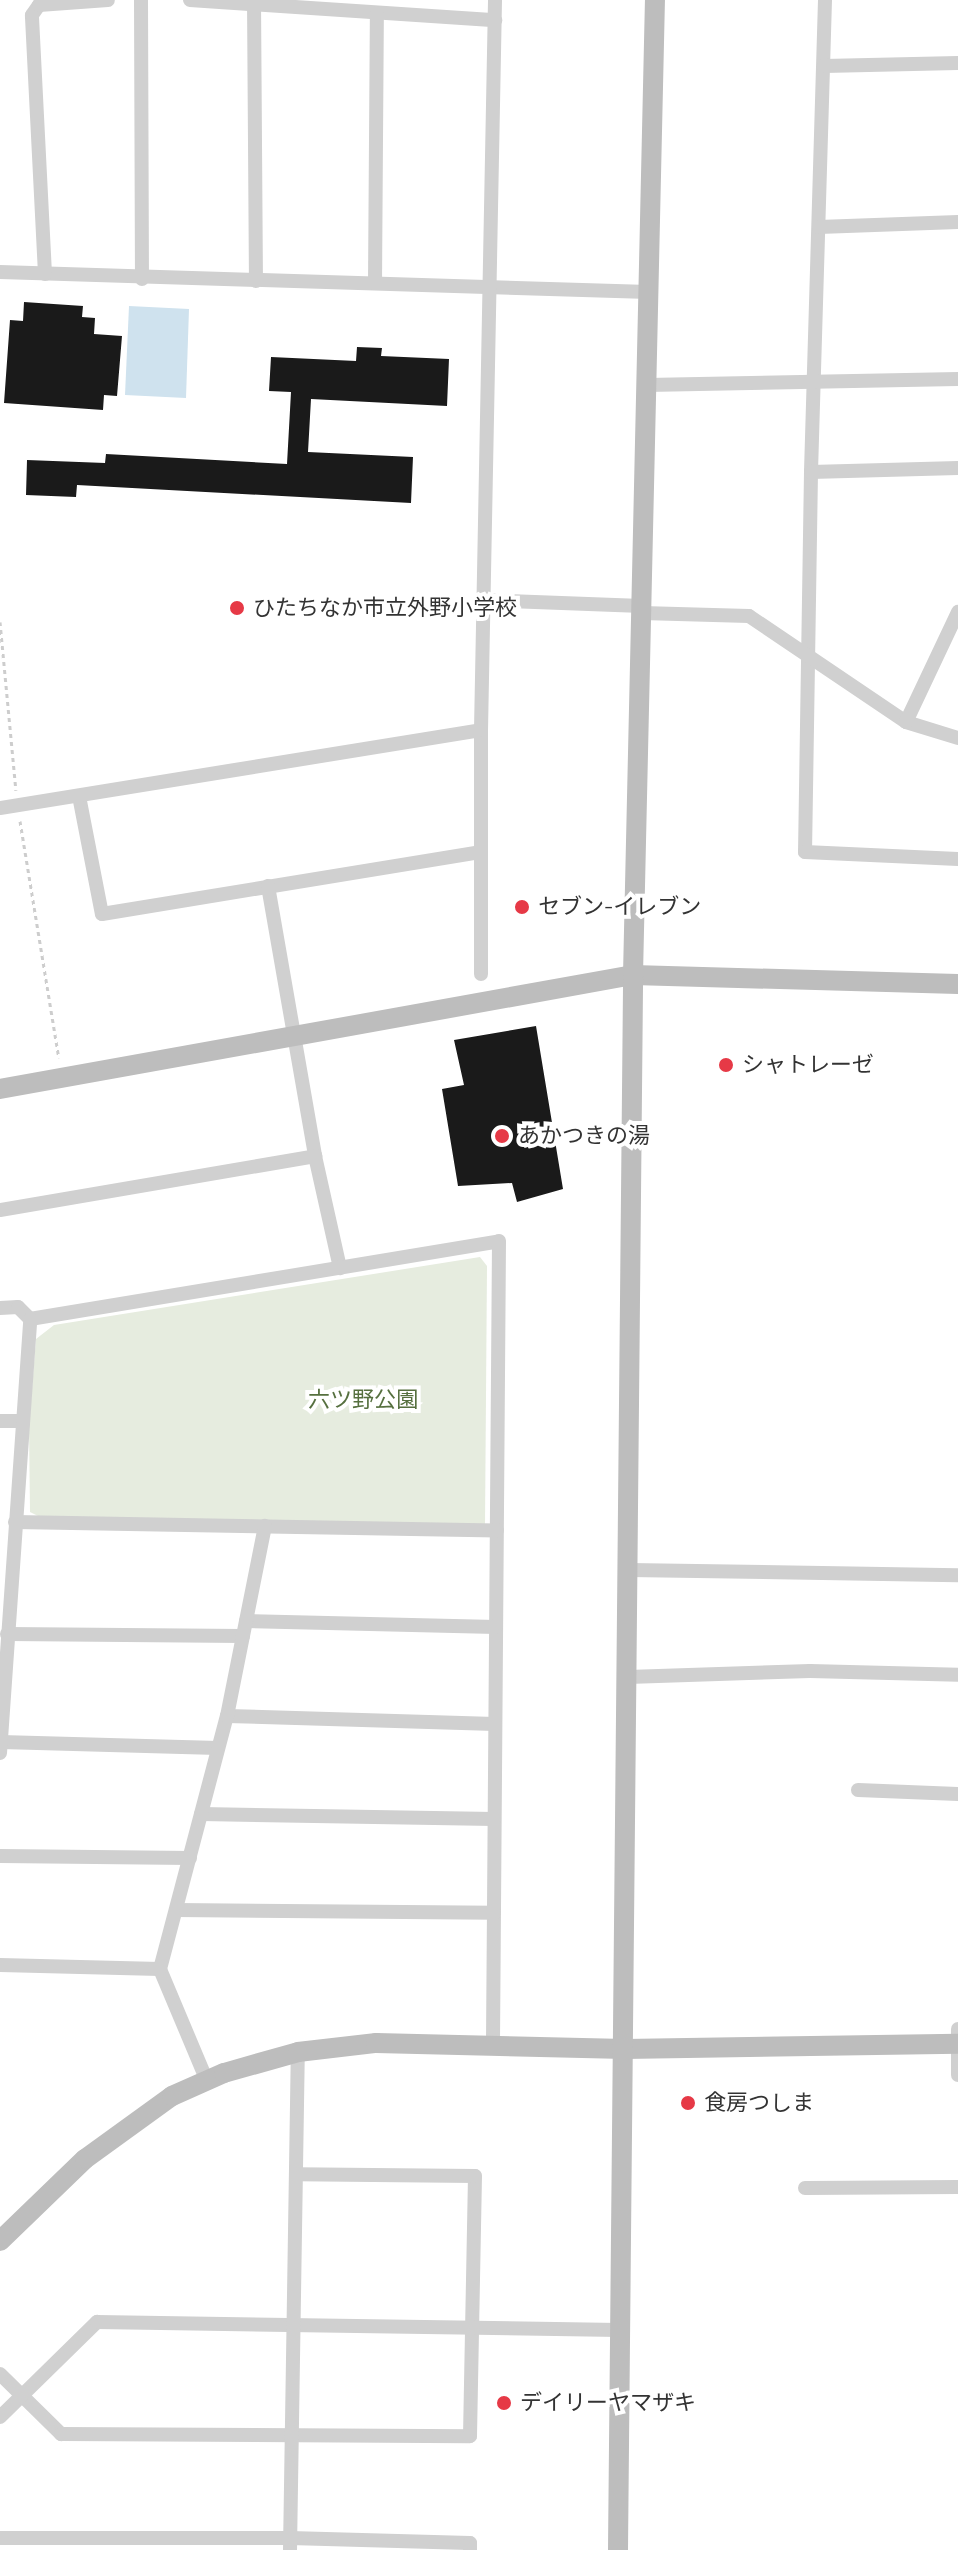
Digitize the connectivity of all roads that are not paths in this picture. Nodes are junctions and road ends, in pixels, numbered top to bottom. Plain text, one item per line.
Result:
1 (108, 0) edge
2 (141, 0) edge
3 (190, 0) edge
4 (495, 0) edge
5 (655, 0) edge
6 (825, 0) edge
7 (254, 1) edge
8 (377, 13) junction
9 (495, 20) junction
10 (958, 63) edge
11 (824, 66) junction
12 (958, 222) edge
13 (819, 227) junction
14 (0, 272) edge
15 (45, 274) junction
16 (142, 279) junction
17 (256, 281) junction
18 (375, 283) junction
19 (490, 287) junction
20 (649, 292) junction
21 (958, 379) edge
22 (814, 380) junction
23 (647, 385) junction
24 (958, 468) edge
25 (811, 472) junction
26 (484, 600) junction
27 (642, 609) junction
28 (958, 612) edge
29 (808, 658) junction
30 (906, 722) junction
31 (481, 730) junction
32 (958, 738) edge
33 (79, 796) junction
34 (0, 808) edge
35 (480, 852) junction
36 (958, 859) edge
37 (268, 886) junction
38 (481, 974) dead end
39 (633, 975) junction
40 (958, 984) edge
41 (295, 1038) junction
42 (0, 1089) edge
43 (315, 1156) junction
44 (0, 1210) edge
45 (340, 1268) junction
46 (0, 1308) edge
47 (30, 1319) junction
48 (0, 1421) edge
49 (21, 1421) junction
50 (15, 1522) junction
51 (265, 1526) junction
52 (497, 1530) junction
53 (629, 1570) junction
54 (958, 1575) edge
55 (246, 1621) junction
56 (496, 1627) junction
57 (7, 1634) junction
58 (243, 1636) junction
59 (958, 1675) edge
60 (628, 1677) junction
61 (227, 1716) junction
62 (495, 1724) junction
63 (1, 1742) edge
64 (218, 1748) junction
65 (0, 1753) edge
66 (858, 1790) dead end
67 (958, 1794) edge
68 (201, 1814) junction
69 (494, 1819) junction
70 (0, 1856) edge
71 (190, 1858) junction
72 (176, 1910) junction
73 (494, 1913) junction
74 (0, 1965) edge
75 (160, 1969) junction
76 (958, 2029) edge
77 (493, 2044) junction
78 (958, 2044) edge
79 (625, 2049) junction
80 (298, 2052) junction
81 (958, 2075) edge
82 (207, 2081) junction
83 (297, 2174) junction
84 (958, 2187) edge
85 (805, 2188) dead end
86 (0, 2241) edge
87 (294, 2323) junction
88 (472, 2326) junction
89 (619, 2330) junction
90 (0, 2374) edge
91 (21, 2395) junction
92 (0, 2417) edge
93 (294, 2438) junction
94 (0, 2538) edge
95 (130, 2544) edge
96 (290, 2544) edge
97 (470, 2550) edge
98 (618, 2550) edge

1 - 15 street
2 - 16 street
3 - 7 street
4 - 9 street
5 - 20 street
6 - 11 street
7 - 8 street
7 - 17 street
8 - 9 street
8 - 18 street
9 - 19 street
10 - 11 street
11 - 13 street
12 - 13 street
13 - 22 street
14 - 15 street
15 - 16 street
16 - 17 street
17 - 18 street
18 - 19 street
19 - 20 street
19 - 26 street
20 - 23 street
21 - 22 street
22 - 23 street
22 - 25 street
23 - 27 street
24 - 25 street
25 - 29 street
26 - 27 street
26 - 31 street
27 - 29 street
27 - 39 street
28 - 30 street
29 - 30 street
29 - 36 street
30 - 32 street
31 - 33 street
31 - 35 street
33 - 34 street
33 - 37 street
35 - 37 street
35 - 38 street
37 - 41 street
39 - 40 street
39 - 41 street
39 - 53 street
41 - 42 street
41 - 43 street
43 - 44 street
43 - 45 street
45 - 47 street
45 - 52 street
46 - 47 street
47 - 49 street
48 - 49 street
49 - 50 street
50 - 51 street
50 - 57 street
51 - 52 street
51 - 55 street
52 - 56 street
53 - 54 street
53 - 60 street
55 - 56 street
55 - 58 street
56 - 62 street
57 - 58 street
57 - 63 street
58 - 61 street
59 - 60 street
60 - 79 street
61 - 62 street
61 - 64 street
62 - 69 street
63 - 64 street
63 - 65 street
64 - 68 street
66 - 67 street
68 - 69 street
68 - 71 street
69 - 73 street
70 - 71 street
71 - 72 street
72 - 73 street
72 - 75 street
73 - 77 street
74 - 75 street
75 - 82 street
76 - 78 street
77 - 79 street
77 - 80 street
78 - 79 street
78 - 81 street
79 - 89 street
80 - 82 street
80 - 83 street
82 - 86 street
83 - 87 street
83 - 88 street
84 - 85 street
87 - 88 street
87 - 91 street
87 - 93 street
88 - 89 street
88 - 93 street
89 - 98 street
90 - 91 street
91 - 92 street
91 - 93 street
93 - 96 street
94 - 95 street
95 - 96 street
96 - 97 street

